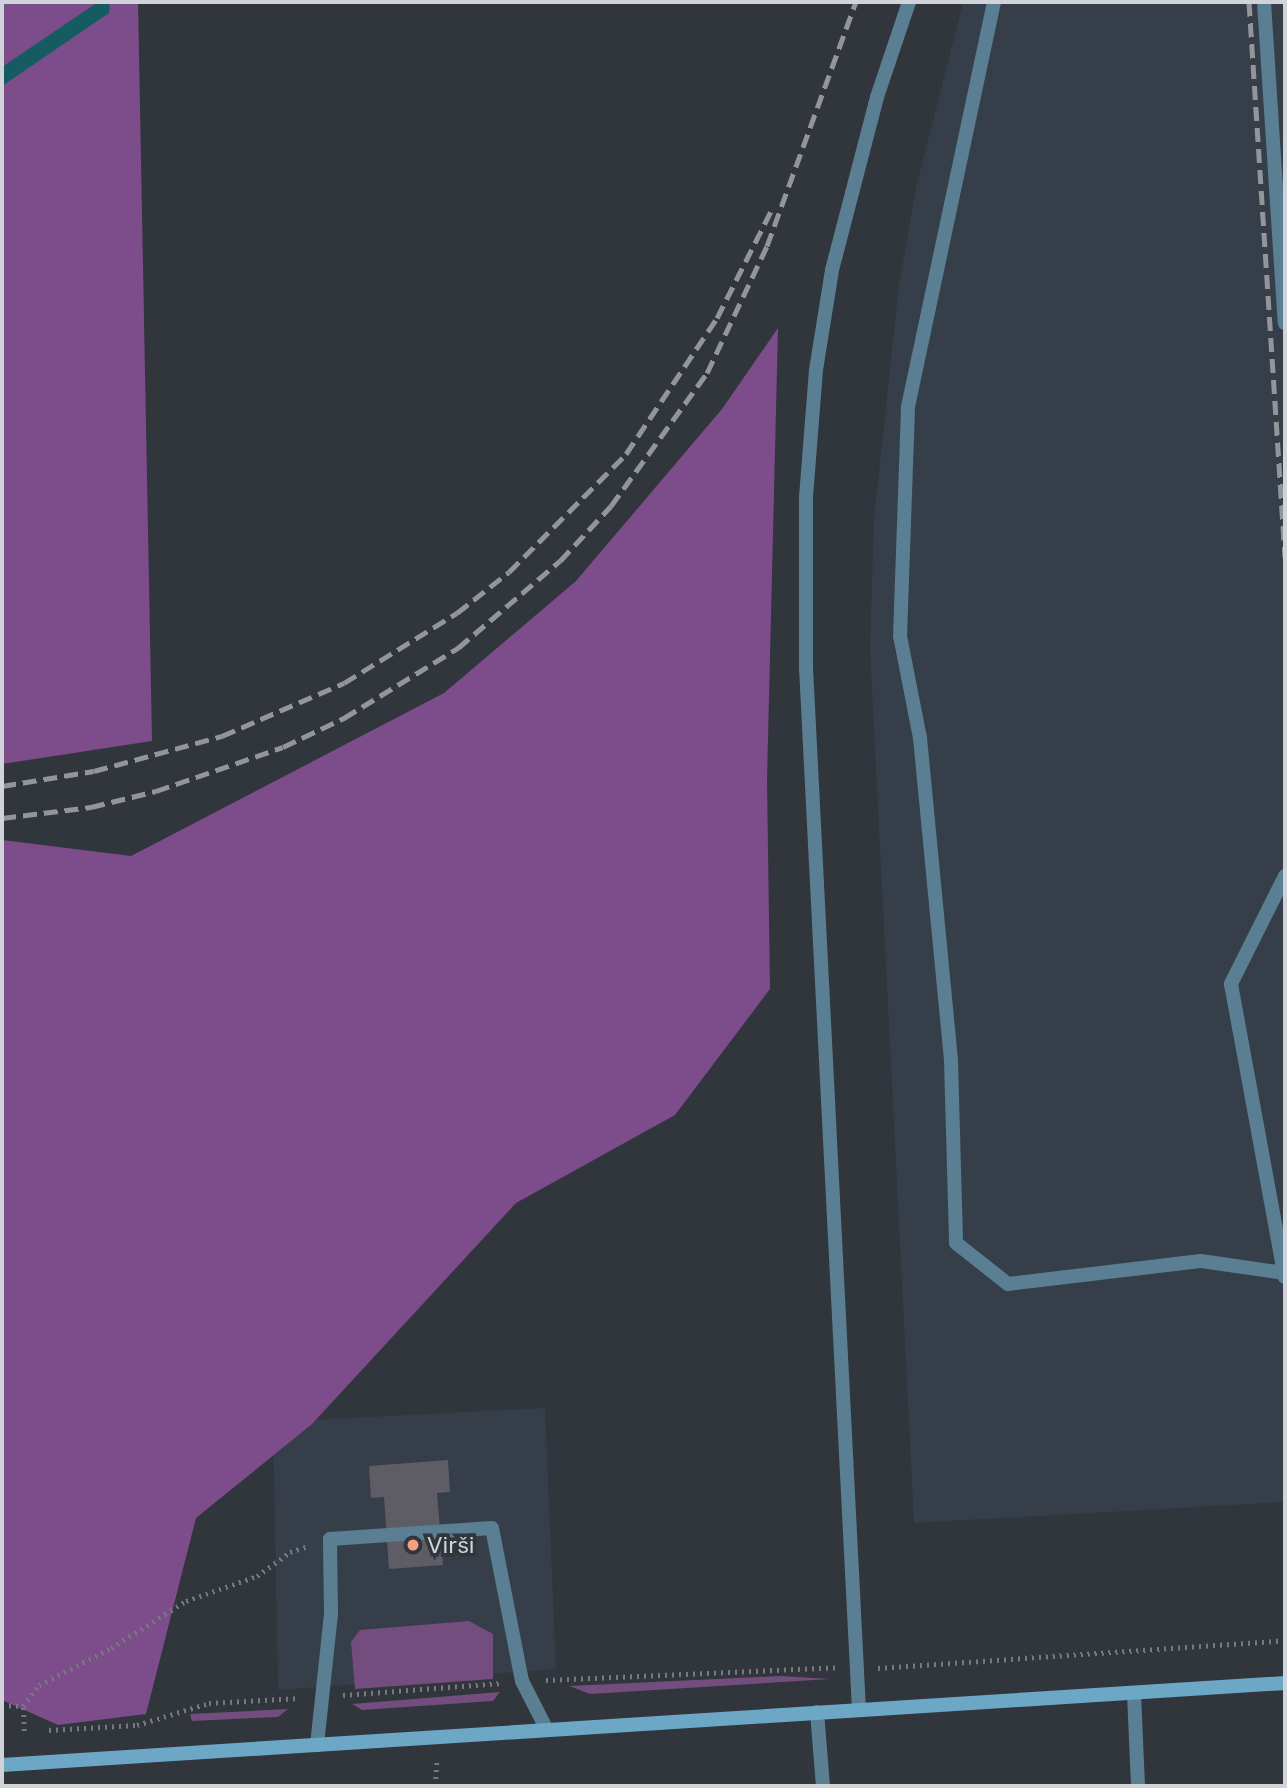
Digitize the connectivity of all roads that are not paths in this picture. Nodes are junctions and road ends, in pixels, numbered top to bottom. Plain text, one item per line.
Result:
1 (909, 2) edge
2 (994, 2) edge
3 (1264, 2) edge
4 (1285, 323) edge
5 (1285, 876) edge
6 (1285, 1275) edge
7 (1285, 1683) edge
8 (1134, 1694) junction
9 (859, 1710) junction
10 (817, 1712) junction
11 (547, 1730) junction
12 (317, 1745) junction
13 (2, 1765) edge
14 (823, 1786) edge
15 (1138, 1786) edge

1 - 9 street
2 - 6 street
3 - 4 street
5 - 6 street
7 - 8 main road
8 - 9 main road
8 - 15 street
9 - 10 main road
10 - 11 main road
10 - 14 street
11 - 12 main road
11 - 12 street
12 - 13 main road

